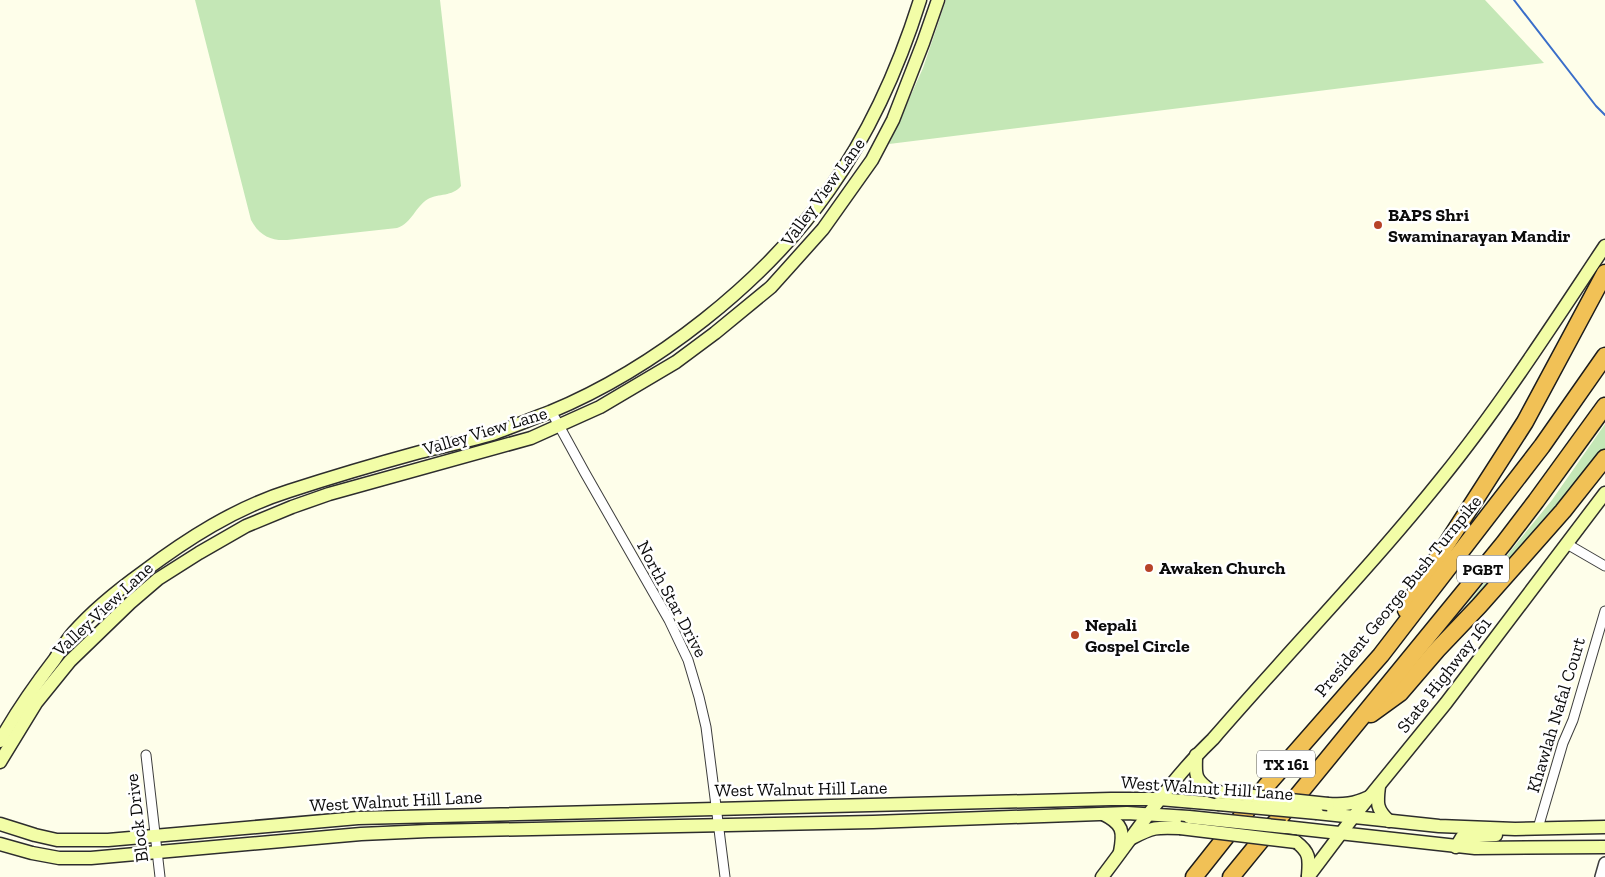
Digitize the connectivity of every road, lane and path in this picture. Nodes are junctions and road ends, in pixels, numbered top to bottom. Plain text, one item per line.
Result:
1 (920, 0) edge
2 (938, 0) edge
3 (1605, 246) edge
4 (1605, 272) edge
5 (1605, 356) edge
6 (1605, 406) edge
7 (552, 411) junction
8 (561, 426) junction
9 (1605, 458) edge
10 (1605, 493) edge
11 (1567, 544) junction
12 (1605, 566) edge
13 (1605, 612) edge
14 (1381, 655) junction
15 (1353, 727) junction
16 (0, 742) edge
17 (146, 755) dead end
18 (1196, 755) junction
19 (0, 762) edge
20 (1380, 785) junction
21 (1371, 796) junction
22 (1159, 799) junction
23 (1010, 802) junction
24 (717, 808) junction
25 (554, 812) junction
26 (1103, 814) junction
27 (1147, 814) junction
28 (420, 816) junction
29 (1010, 816) junction
30 (1354, 816) junction
31 (0, 817) edge
32 (1389, 821) junction
33 (0, 824) edge
34 (720, 825) junction
35 (1605, 827) edge
36 (554, 828) junction
37 (1538, 828) junction
38 (1515, 829) junction
39 (421, 831) junction
40 (25, 832) junction
41 (1342, 832) junction
42 (155, 836) junction
43 (1131, 838) junction
44 (0, 844) edge
45 (1456, 847) junction
46 (1605, 847) edge
47 (157, 852) junction
48 (1120, 854) junction
49 (1605, 862) edge
50 (160, 877) edge
51 (725, 877) edge
52 (1102, 877) edge
53 (1194, 877) edge
54 (1231, 877) edge
55 (1308, 877) edge
56 (1601, 877) edge

1 - 7 main road, Valley View Lane
2 - 8 main road, Valley View Lane
3 - 18 main road
4 - 14 highway
5 - 14 highway, President George Bush Turnpike / PGBT
6 - 15 highway, PGBT
7 - 8 street, North Star Drive
7 - 16 main road, Valley View Lane
8 - 19 main road, Valley View Lane
8 - 24 street, North Star Drive
9 - 15 highway
10 - 11 main road, State Highway 161
11 - 12 street
11 - 20 main road, State Highway 161
13 - 37 street, Khawlah Nafal Court
14 - 53 highway, President George Bush Turnpike / TX 161
15 - 54 highway, TX 161
17 - 42 street, Block Drive
18 - 21 main road, bridge
18 - 22 main road
20 - 21 main road, State Highway 161
20 - 32 main road
21 - 30 main road, State Highway 161
22 - 23 main road, West Walnut Hill Lane
22 - 27 main road
22 - 30 main road, West Walnut Hill Lane, bridge
23 - 24 main road, West Walnut Hill Lane
23 - 29 main road
24 - 25 main road, West Walnut Hill Lane
24 - 34 street, North Star Drive
25 - 28 main road, West Walnut Hill Lane
25 - 36 main road
26 - 27 main road, West Walnut Hill Lane
26 - 29 main road, West Walnut Hill Lane
26 - 48 main road
27 - 41 main road, West Walnut Hill Lane, bridge
27 - 43 main road
28 - 39 main road
28 - 42 main road, West Walnut Hill Lane
29 - 34 main road, West Walnut Hill Lane
30 - 32 main road, West Walnut Hill Lane
30 - 41 main road, State Highway 161
31 - 40 main road
32 - 38 main road, West Walnut Hill Lane
33 - 40 main road, West Walnut Hill Lane
34 - 36 main road, West Walnut Hill Lane
34 - 51 street, North Star Drive
35 - 37 main road, West Walnut Hill Lane
36 - 39 main road, West Walnut Hill Lane
37 - 38 main road, West Walnut Hill Lane
38 - 45 main road
39 - 47 main road, West Walnut Hill Lane
40 - 42 main road, West Walnut Hill Lane
41 - 45 main road, West Walnut Hill Lane
41 - 55 main road, State Highway 161
42 - 47 street, Block Drive
43 - 48 main road
43 - 55 main road, bridge
44 - 47 main road, West Walnut Hill Lane
45 - 46 main road, West Walnut Hill Lane
47 - 50 street, Block Drive
48 - 52 main road
49 - 56 street

